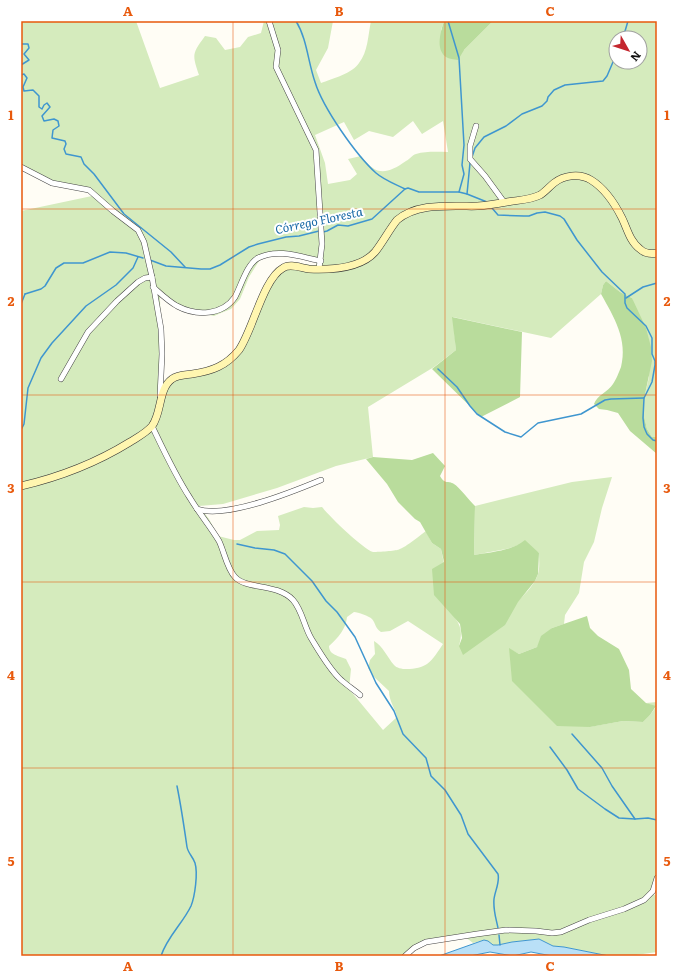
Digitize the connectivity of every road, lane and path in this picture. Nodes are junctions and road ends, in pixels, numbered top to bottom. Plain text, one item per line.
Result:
1 (269, 21) edge
2 (476, 126) dead end
3 (21, 166) edge
4 (504, 202) junction
5 (657, 253) edge
6 (321, 261) junction
7 (319, 269) junction
8 (152, 277) junction
9 (153, 287) junction
10 (61, 379) dead end
11 (160, 403) junction
12 (152, 426) junction
13 (321, 480) dead end
14 (21, 486) edge
15 (196, 508) junction
16 (360, 695) dead end
17 (657, 878) edge
18 (405, 956) edge

1 - 6 street
2 - 4 street
3 - 8 street
4 - 5 main road
4 - 7 main road
6 - 7 street
6 - 9 street
7 - 11 main road
8 - 9 street
8 - 10 street
9 - 11 street
11 - 12 main road
12 - 14 main road
12 - 15 street
13 - 15 street
15 - 16 street
17 - 18 street

